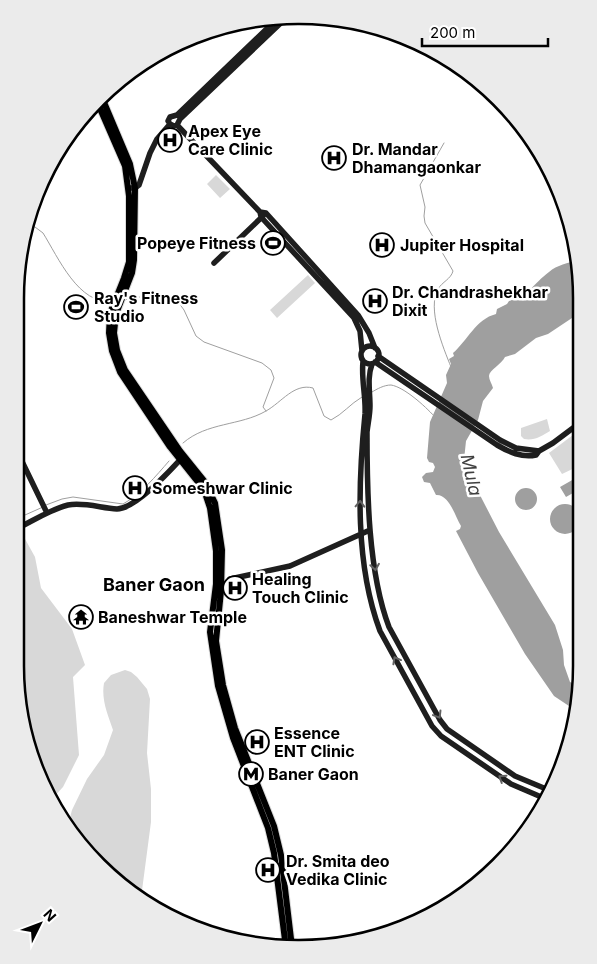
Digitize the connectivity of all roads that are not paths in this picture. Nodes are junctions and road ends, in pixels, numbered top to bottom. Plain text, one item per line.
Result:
1 (279, 24) edge
2 (271, 25) edge
3 (105, 104) edge
4 (100, 108) edge
5 (177, 120) junction
6 (170, 124) junction
7 (130, 175) junction
8 (132, 188) junction
9 (263, 214) junction
10 (214, 263) dead end
11 (114, 309) junction
12 (375, 348) junction
13 (362, 351) junction
14 (378, 356) junction
15 (363, 361) junction
16 (373, 363) junction
17 (389, 368) junction
18 (366, 387) junction
19 (573, 428) edge
20 (365, 429) junction
21 (180, 460) junction
22 (24, 465) edge
23 (47, 512) junction
24 (24, 525) edge
25 (370, 530) junction
26 (361, 534) junction
27 (219, 581) junction
28 (447, 729) junction
29 (441, 736) junction
30 (544, 788) edge
31 (540, 796) edge
32 (285, 940) edge
33 (291, 940) edge

1 - 5 main road
2 - 5 main road
3 - 7 main road
4 - 7 main road
5 - 6 main road
5 - 6 main road
5 - 9 main road
6 - 8 main road
7 - 8 main road
8 - 11 main road
9 - 10 main road
9 - 12 main road
9 - 13 main road
11 - 21 main road
11 - 27 main road
12 - 13 main road
12 - 14 main road
13 - 15 main road
14 - 16 main road
14 - 17 main road
15 - 16 main road
15 - 18 main road
16 - 17 main road
16 - 18 main road
17 - 19 main road
18 - 20 main road
20 - 25 main road
26 -> 20 main road
21 - 23 main road
21 - 27 main road
22 - 23 main road
23 - 24 main road
25 - 26 main road
25 -> 28 main road
26 - 27 main road
29 -> 26 main road
27 - 32 main road
27 - 33 main road
28 - 29 main road
28 - 30 main road
31 -> 29 main road

